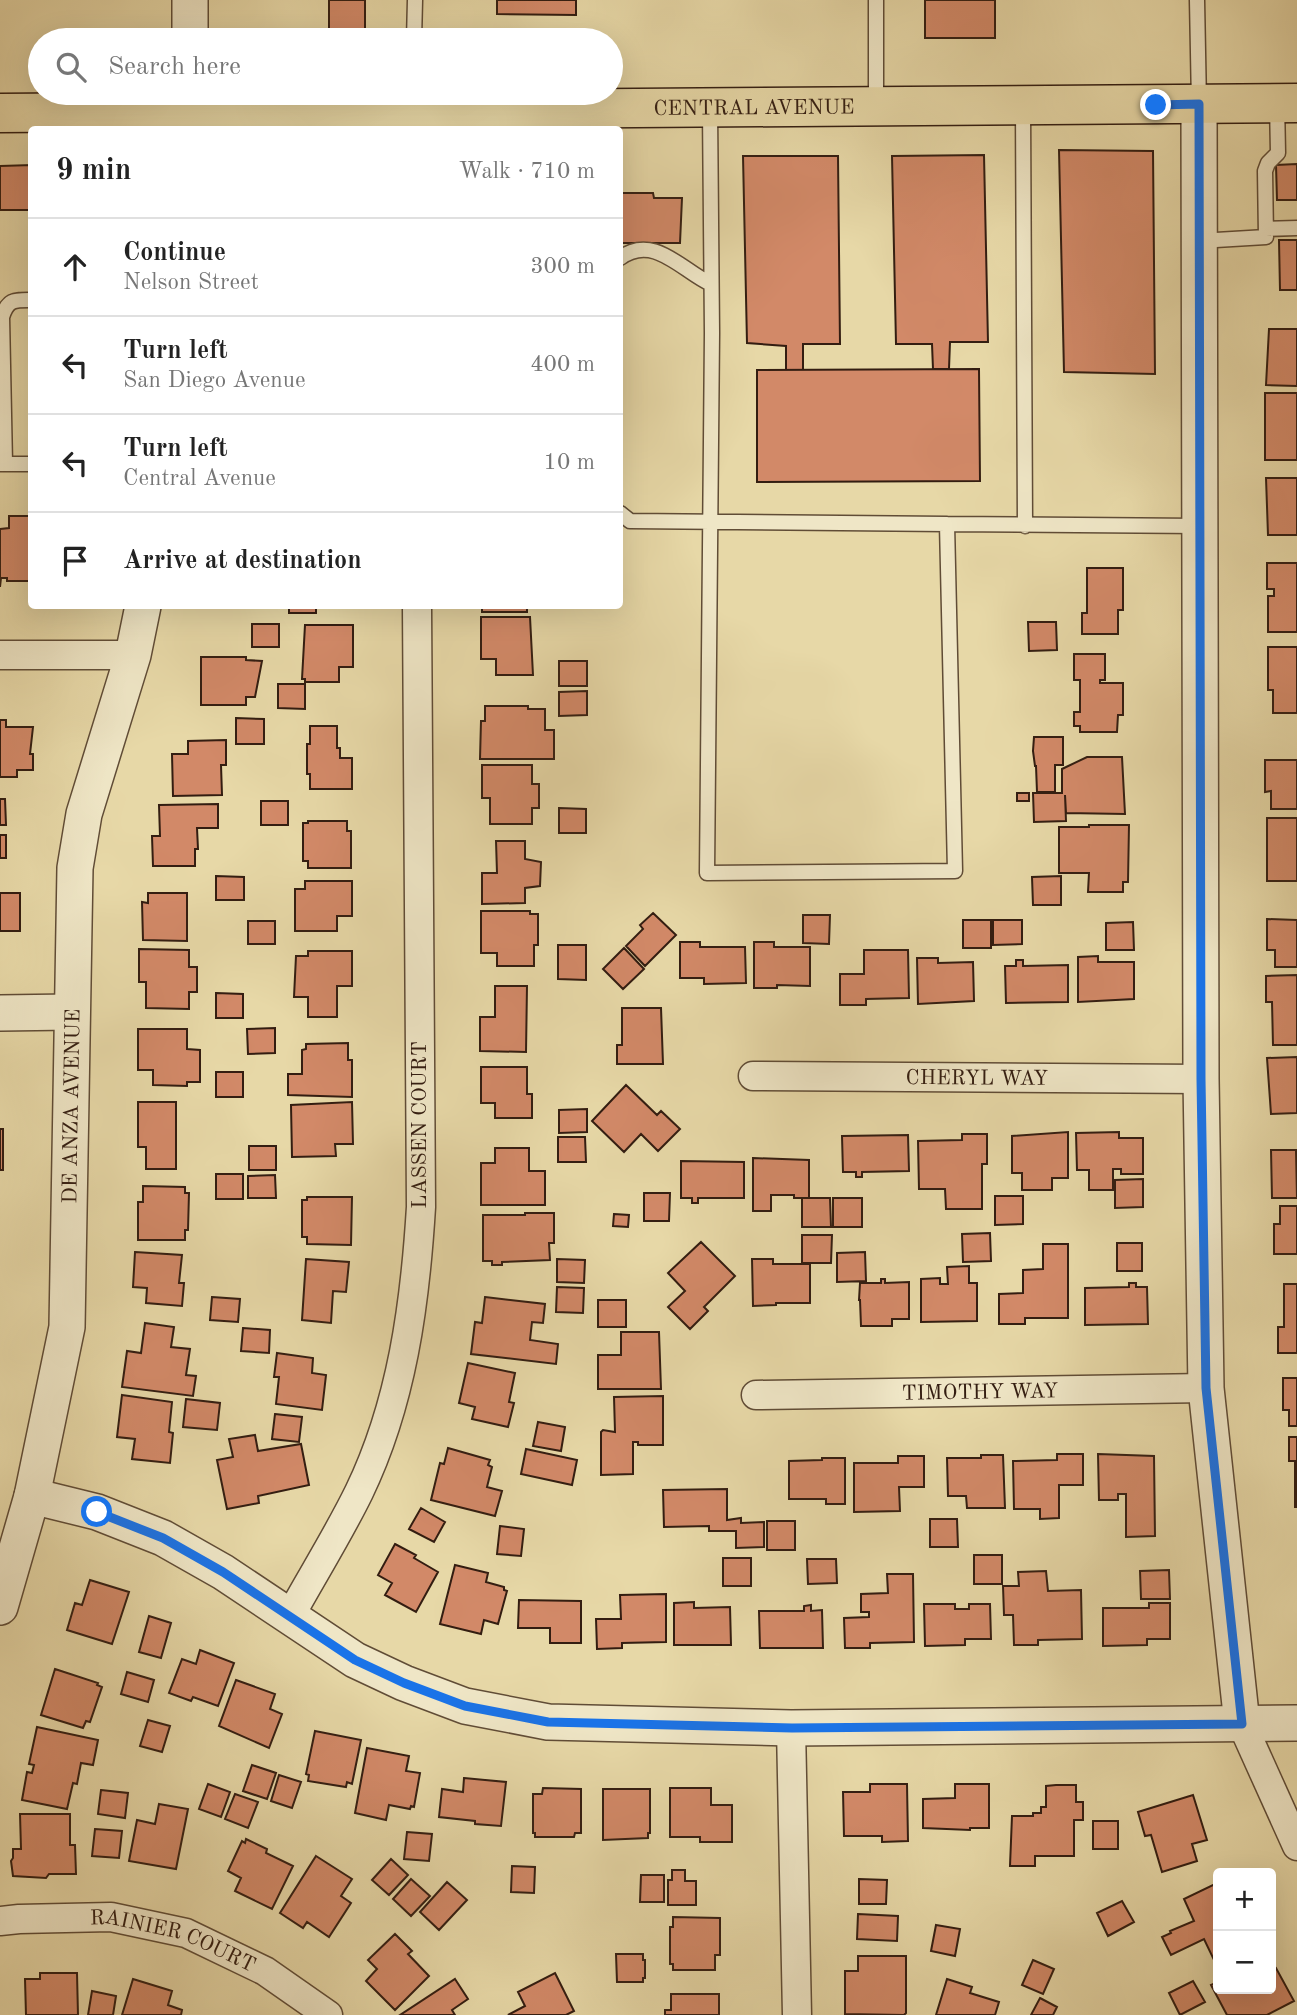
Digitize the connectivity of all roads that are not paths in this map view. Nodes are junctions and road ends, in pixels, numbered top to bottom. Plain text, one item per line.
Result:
1 (190, 0) edge
2 (415, 0) edge
3 (876, 0) edge
4 (1197, 0) edge
5 (190, 28) edge
6 (414, 28) edge
7 (1287, 103) edge
8 (1199, 104) junction
9 (1023, 106) junction
10 (876, 107) junction
11 (413, 108) edge
12 (710, 108) junction
13 (189, 111) edge
14 (0, 113) edge
15 (1297, 228) edge
16 (1266, 229) junction
17 (1199, 241) junction
18 (623, 256) edge
19 (711, 284) junction
20 (28, 300) edge
21 (2, 464) edge
22 (28, 464) edge
23 (625, 517) edge
24 (711, 523) junction
25 (947, 524) junction
26 (1025, 526) junction
27 (1200, 526) junction
28 (142, 609) edge
29 (417, 609) edge
30 (0, 655) edge
31 (133, 655) junction
32 (71, 1012) junction
33 (0, 1013) edge
34 (752, 1076) dead end
35 (1201, 1079) junction
36 (1206, 1388) junction
37 (755, 1395) dead end
38 (32, 1496) junction
39 (0, 1607) edge
40 (289, 1618) junction
41 (1297, 1723) edge
42 (1242, 1724) junction
43 (792, 1728) junction
44 (1297, 1846) edge
45 (0, 1922) edge
46 (328, 2015) edge
47 (797, 2015) edge

1 - 5 street
2 - 6 lane
3 - 10 lane
4 - 8 lane
7 - 8 main road, CENTRAL AVENUE
7 - 16 lane
8 - 9 main road, CENTRAL AVENUE
8 - 17 street
9 - 10 main road, CENTRAL AVENUE
9 - 26 lane
10 - 12 main road, CENTRAL AVENUE
11 - 12 main road, CENTRAL AVENUE
11 - 13 main road, CENTRAL AVENUE
12 - 19 lane
13 - 14 main road, CENTRAL AVENUE
15 - 16 lane
16 - 17 lane
17 - 27 street
18 - 19 lane
19 - 24 lane
20 - 21 lane
21 - 22 lane
23 - 24 lane
24 - 25 lane
24 - 25 lane
25 - 26 lane
26 - 27 lane
27 - 35 street
28 - 31 street, DE ANZA AVENUE
29 - 40 street, LASSEN COURT
30 - 31 street
31 - 32 street, DE ANZA AVENUE
32 - 33 street
32 - 38 street, DE ANZA AVENUE
34 - 35 street, CHERYL WAY
35 - 36 street
36 - 37 street, TIMOTHY WAY
36 - 42 street
38 - 39 street, DE ANZA AVENUE
38 - 40 street
40 - 43 street
41 - 42 street
42 - 43 street
42 - 44 street
43 - 47 street
45 - 46 street, RAINIER COURT

